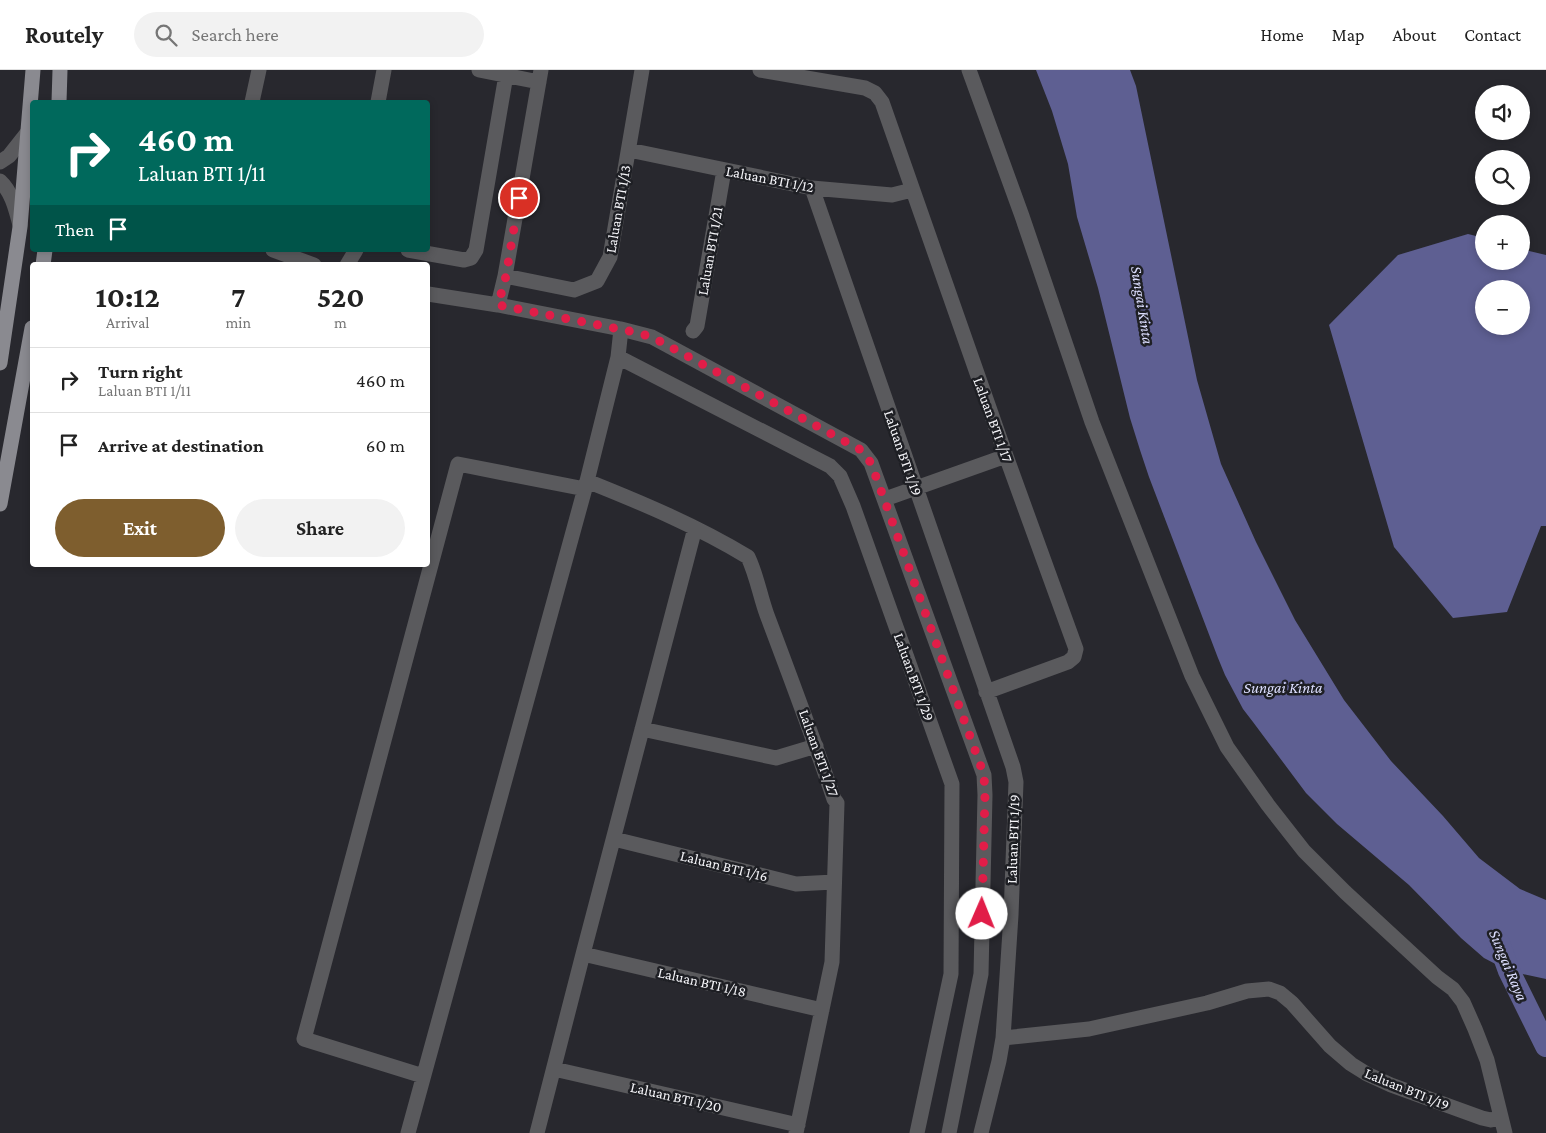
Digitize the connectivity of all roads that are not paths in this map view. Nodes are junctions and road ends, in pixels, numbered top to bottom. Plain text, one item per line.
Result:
1 (33, 70) edge
2 (60, 70) edge
3 (260, 70) edge
4 (384, 70) edge
5 (479, 70) edge
6 (642, 70) edge
7 (760, 70) edge
8 (969, 70) edge
9 (506, 75) junction
10 (540, 76) edge
11 (31, 100) edge
12 (59, 100) edge
13 (252, 100) edge
14 (378, 100) edge
15 (30, 107) edge
16 (28, 132) junction
17 (629, 150) junction
18 (0, 162) edge
19 (724, 170) junction
20 (0, 181) edge
21 (812, 188) junction
22 (912, 190) junction
23 (20, 227) junction
24 (278, 252) edge
25 (412, 252) edge
26 (426, 259) edge
27 (306, 262) edge
28 (506, 276) junction
29 (430, 294) edge
30 (498, 305) junction
31 (621, 329) junction
32 (693, 331) dead end
33 (30, 339) edge
34 (618, 357) junction
35 (0, 363) edge
36 (1006, 456) junction
37 (586, 485) junction
38 (916, 489) junction
39 (885, 499) junction
40 (0, 504) edge
41 (695, 528) junction
42 (986, 692) junction
43 (642, 728) junction
44 (816, 746) junction
45 (614, 839) junction
46 (834, 882) junction
47 (583, 954) junction
48 (822, 1010) junction
49 (1003, 1038) junction
50 (554, 1069) junction
51 (423, 1076) junction
52 (1501, 1118) junction
53 (797, 1129) edge
54 (408, 1133) edge
55 (537, 1133) edge
56 (917, 1133) edge
57 (949, 1133) edge
58 (981, 1133) edge
59 (1505, 1133) edge

1 - 11 main road
2 - 12 main road
3 - 13 street
4 - 14 street
5 - 9 street
6 - 17 street, Laluan BTI 1/13
7 - 22 street, Laluan BTI 1/17
8 - 52 street
9 - 10 street
9 - 26 street
10 - 28 street
15 - 16 main road
16 - 18 street
16 - 23 main road
17 - 19 street, Laluan BTI 1/12
17 - 28 street, Laluan BTI 1/13
19 - 21 street, Laluan BTI 1/12
19 - 32 street, Laluan BTI 1/21
20 - 23 street
21 - 22 street, Laluan BTI 1/12
21 - 38 street, Laluan BTI 1/19
22 - 36 street, Laluan BTI 1/17
23 - 35 main road
24 - 27 street
25 - 26 street
28 - 30 street
29 - 30 street
30 - 31 street
31 - 34 street
31 - 39 street
33 - 40 main road
34 - 37 street
34 - 56 street, Laluan BTI 1/29
36 - 38 street
36 - 42 street, Laluan BTI 1/17
37 - 41 street, Laluan BTI 1/27
37 - 51 street
37 - 51 street, Laluan BTI 1/27
38 - 39 street
38 - 42 street, Laluan BTI 1/19
39 - 57 street
41 - 43 street
41 - 44 street, Laluan BTI 1/27
42 - 49 street, Laluan BTI 1/19
43 - 44 street
43 - 45 street
44 - 46 street, Laluan BTI 1/27
45 - 46 street, Laluan BTI 1/16
45 - 47 street
46 - 48 street, Laluan BTI 1/27
47 - 48 street, Laluan BTI 1/18
47 - 50 street
48 - 53 street, Laluan BTI 1/27
49 - 52 street, Laluan BTI 1/19
49 - 58 street
50 - 53 street, Laluan BTI 1/20
50 - 55 street
51 - 54 street
52 - 59 street

